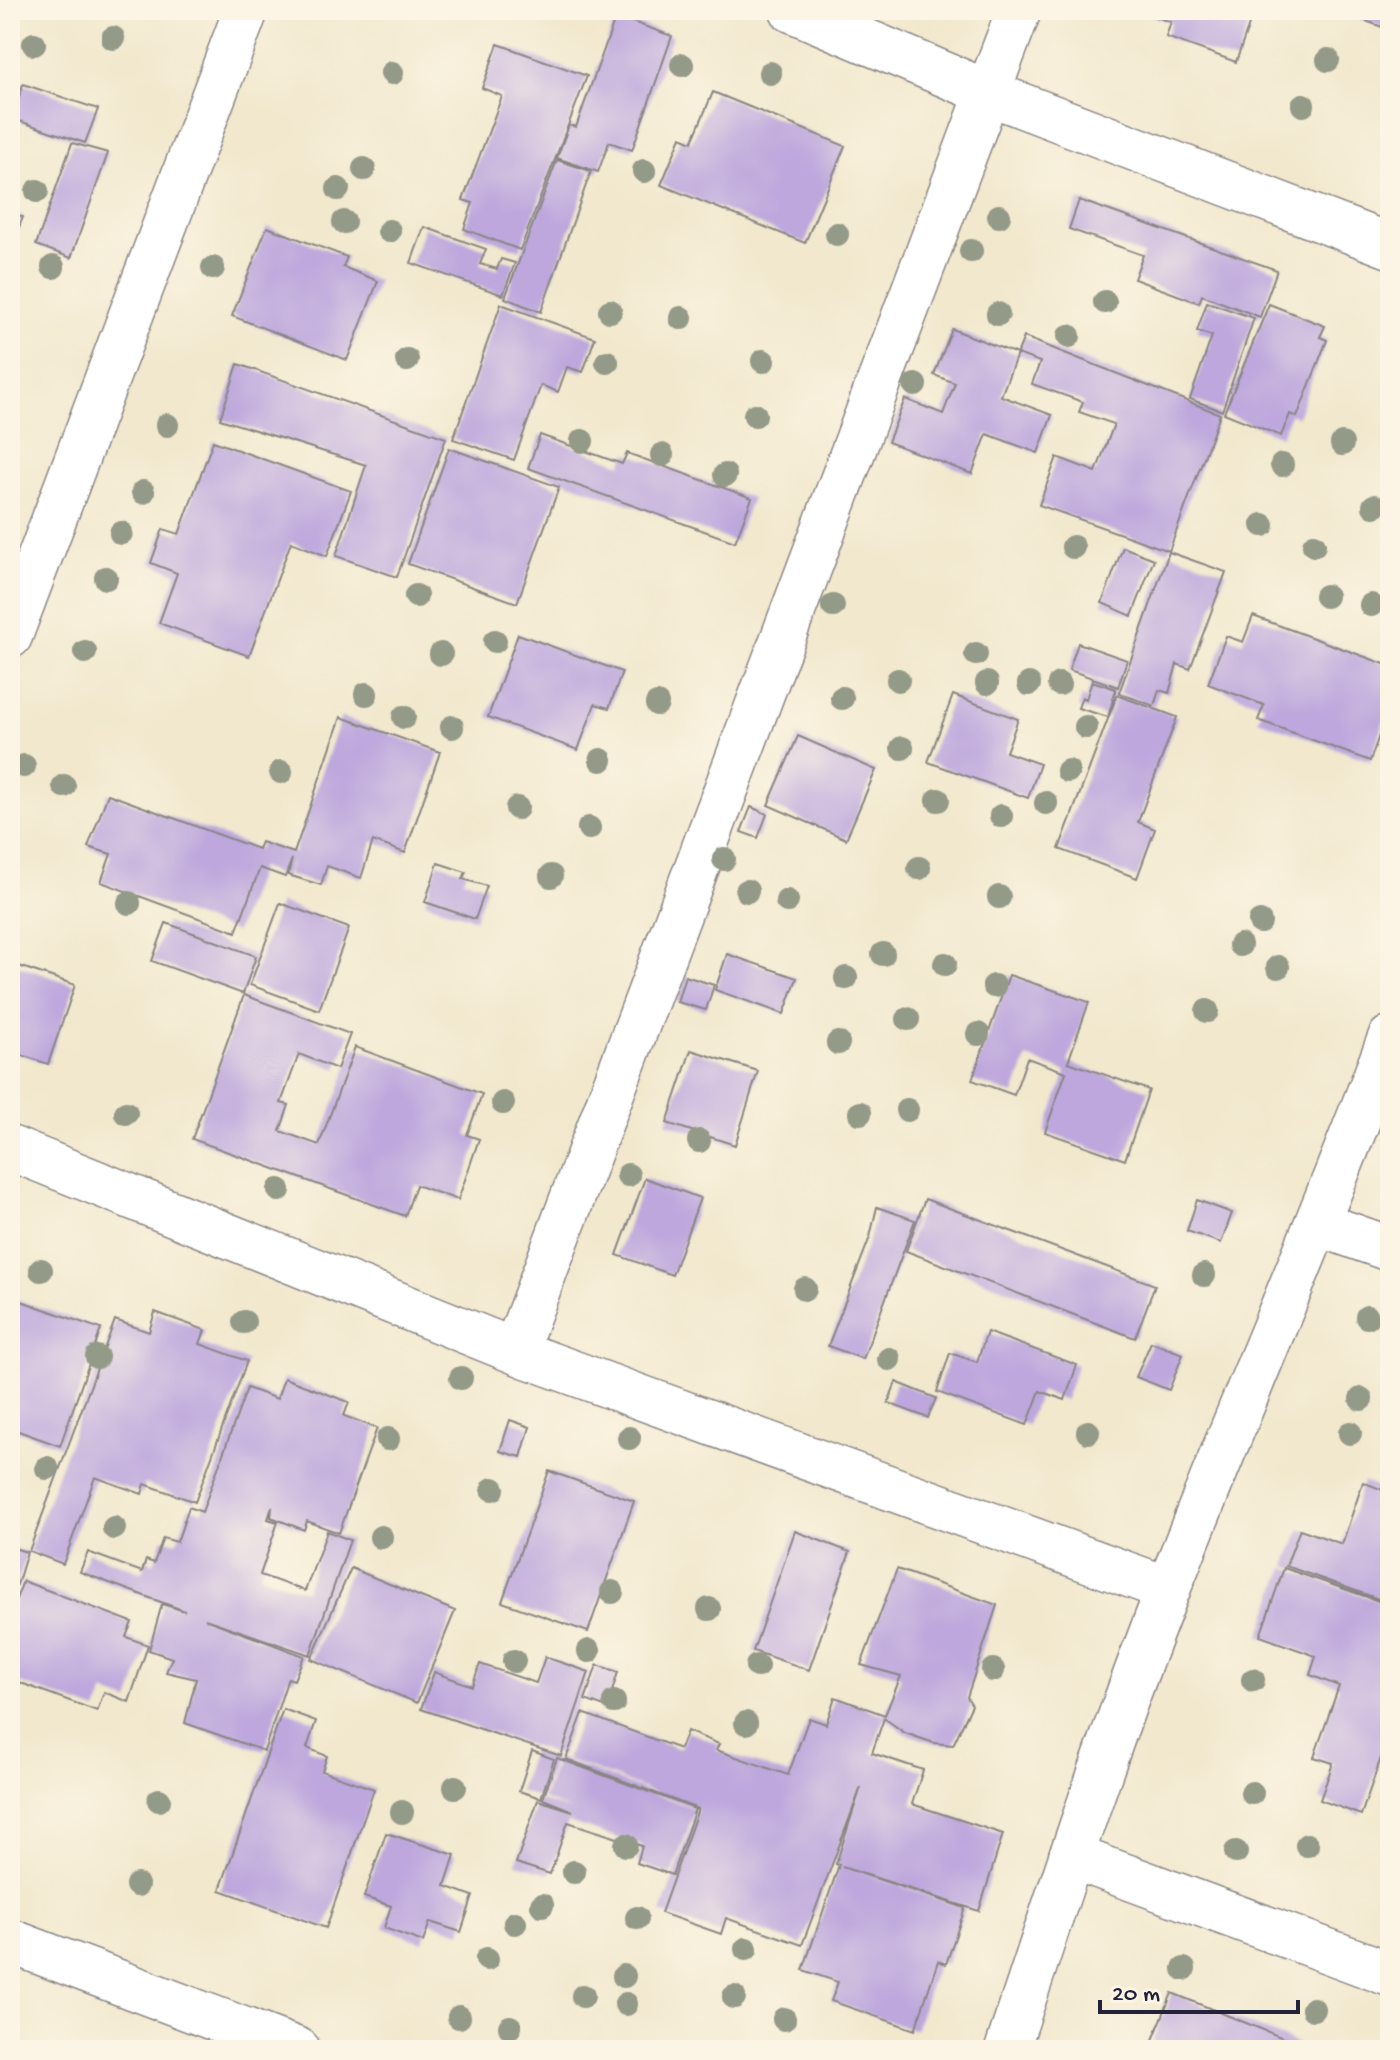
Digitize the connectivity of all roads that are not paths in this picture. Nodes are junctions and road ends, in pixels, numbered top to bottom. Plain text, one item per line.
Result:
1 (246, 10) edge
2 (792, 10) edge
3 (1019, 10) edge
4 (989, 93) junction
5 (1390, 246) edge
6 (25, 545) edge
7 (10, 636) edge
8 (1390, 1038) edge
9 (10, 1148) edge
10 (1319, 1224) junction
11 (1390, 1249) edge
12 (515, 1351) junction
13 (1168, 1589) junction
14 (1071, 1856) junction
15 (10, 1941) edge
16 (1390, 1974) edge
17 (298, 2050) edge
18 (1007, 2050) edge

1 - 6 street
2 - 4 street
3 - 4 street
4 - 5 street
4 - 12 street
6 - 7 street
8 - 10 street
9 - 12 street
10 - 11 street
10 - 13 street
12 - 13 street
13 - 14 street
14 - 16 street
14 - 18 street
15 - 17 street

